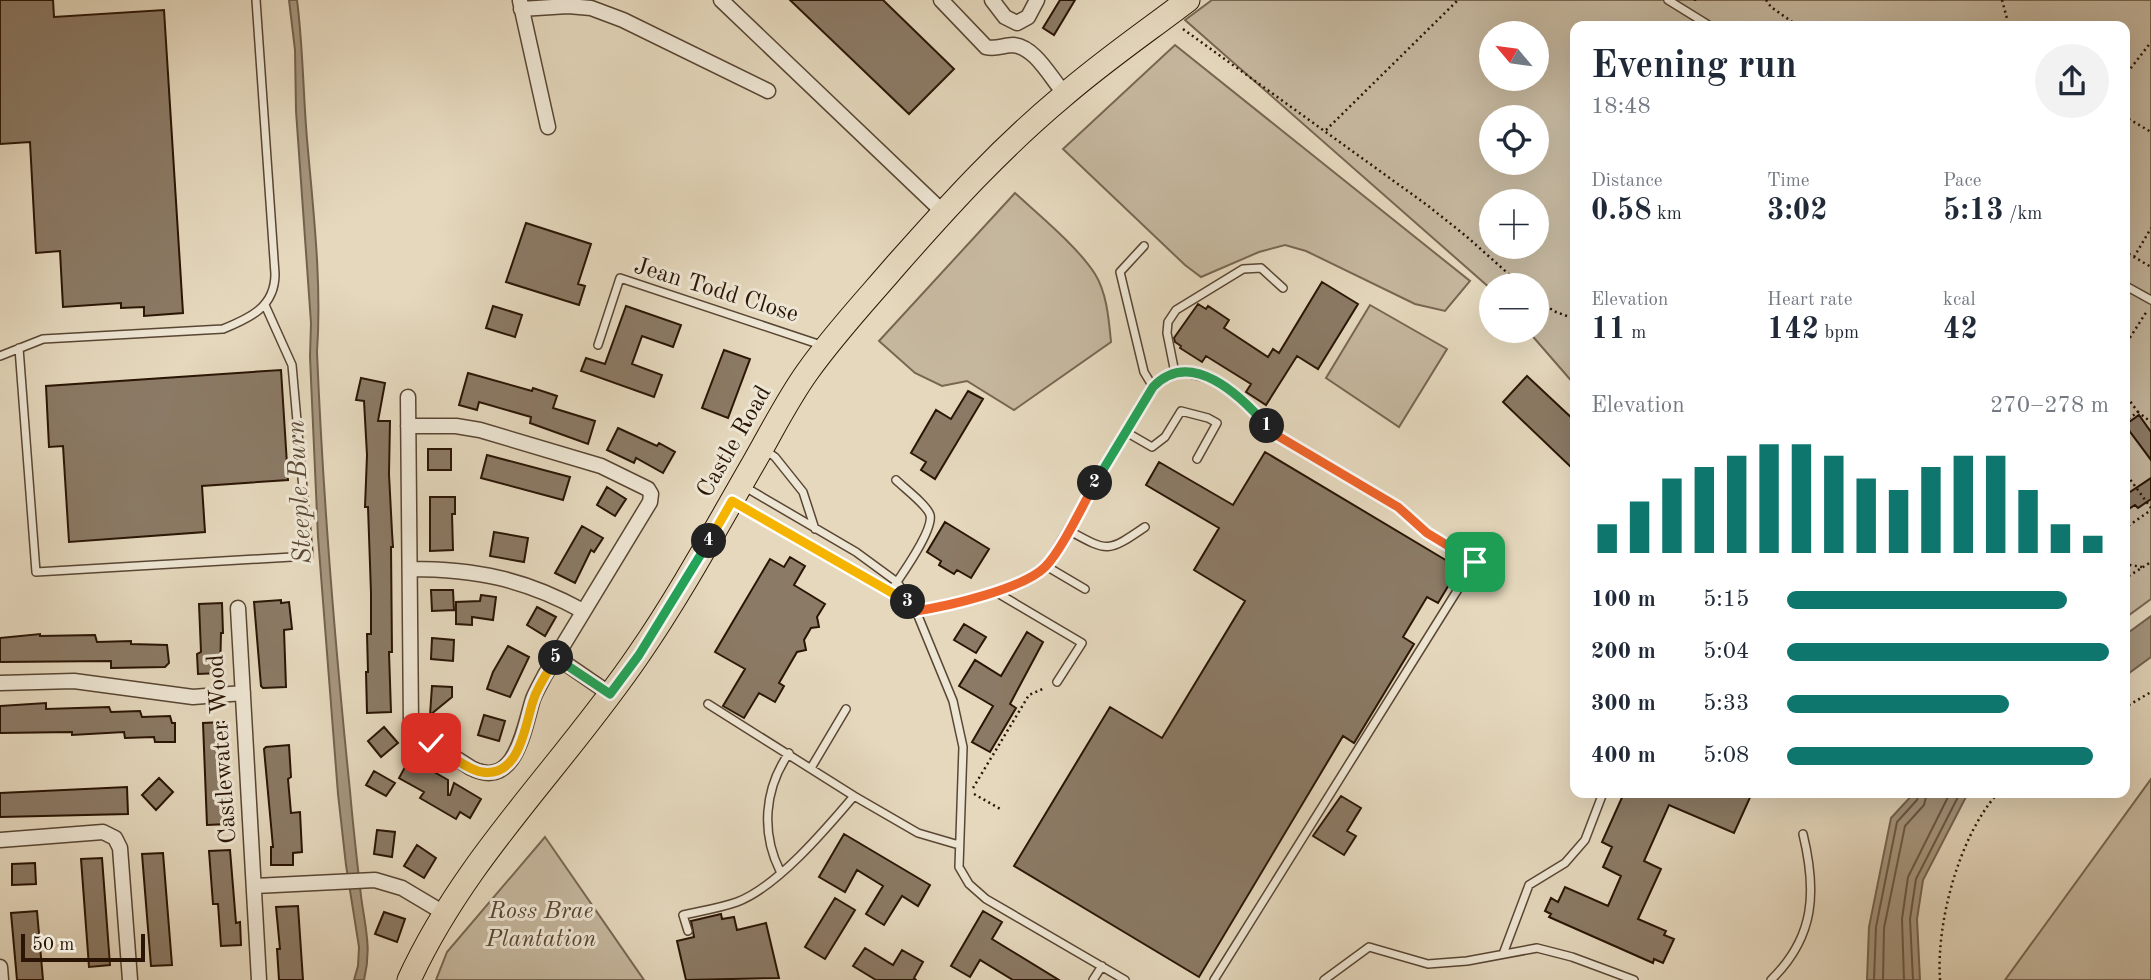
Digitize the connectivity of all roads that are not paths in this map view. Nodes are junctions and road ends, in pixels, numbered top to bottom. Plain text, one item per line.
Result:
1 (257, 0) edge
2 (721, 0) edge
3 (941, 0) edge
4 (992, 0) edge
5 (1037, 0) edge
6 (1188, 0) edge
7 (1668, 0) edge
8 (520, 5) edge
9 (1702, 21) edge
10 (1013, 22) junction
11 (1009, 45) junction
12 (768, 91) dead end
13 (1065, 94) junction
14 (548, 127) dead end
15 (943, 212) junction
16 (1144, 246) dead end
17 (1283, 288) dead end
18 (2130, 288) edge
19 (2151, 300) edge
20 (265, 305) junction
21 (598, 345) dead end
22 (827, 346) junction
23 (19, 348) junction
24 (0, 356) edge
25 (1175, 373) junction
26 (1153, 387) junction
27 (408, 397) dead end
28 (408, 426) junction
29 (1126, 432) junction
30 (762, 448) junction
31 (1197, 458) dead end
32 (895, 480) dead end
33 (736, 493) junction
34 (1145, 527) dead end
35 (815, 529) junction
36 (1068, 530) junction
37 (1046, 566) junction
38 (410, 569) junction
39 (897, 582) junction
40 (1085, 589) dead end
41 (994, 591) junction
42 (890, 593) junction
43 (908, 602) junction
44 (237, 608) dead end
45 (583, 611) junction
46 (916, 611) junction
47 (556, 657) junction
48 (1057, 682) road end
49 (0, 683) edge
50 (243, 693) junction
51 (610, 694) junction
52 (708, 704) dead end
53 (846, 709) dead end
54 (789, 753) junction
55 (811, 768) junction
56 (854, 796) junction
57 (1601, 798) edge
58 (1803, 834) dead end
59 (0, 840) edge
60 (958, 845) junction
61 (780, 872) junction
62 (255, 886) junction
63 (444, 913) junction
64 (688, 931) dead end
65 (1503, 954) junction
66 (1102, 966) junction
67 (0, 967) edge
68 (1, 980) edge
69 (130, 980) edge
70 (260, 980) edge
71 (409, 980) edge
72 (1093, 980) edge
73 (1125, 980) edge
74 (1214, 980) edge
75 (1324, 980) edge
76 (1634, 980) edge
77 (1771, 980) edge

1 - 20 lane
2 - 15 street
3 - 11 street
4 - 10 street
5 - 10 street
6 - 13 main road, Castle Road
7 - 9 lane
8 - 12 street
8 - 14 street
10 - 11 street
11 - 13 street
13 - 15 main road, Castle Road
15 - 22 main road, Castle Road
16 - 26 lane
17 - 25 lane
18 - 19 lane
20 - 23 lane
20 - 23 lane
21 - 22 lane, Jean Todd Close
22 - 30 main road, Castle Road
23 - 24 lane
25 - 26 lane
25 - 74 lane
26 - 29 lane
27 - 28 street
28 - 38 street
28 - 45 street
29 - 31 lane
29 - 36 lane
30 - 33 main road, Castle Road
30 - 35 lane
32 - 39 lane
33 - 35 lane
33 - 42 lane
33 - 51 main road, Castle Road
34 - 36 lane
35 - 39 lane
36 - 37 lane
37 - 40 lane
37 - 41 lane
38 - 45 street
38 - 47 street
39 - 42 lane
39 - 43 lane
41 - 46 lane
41 - 48 lane
42 - 43 lane
43 - 46 lane
44 - 50 street, Castlewater Wood
45 - 47 street
46 - 60 lane
47 - 51 street
49 - 50 street
50 - 62 street, Castlewater Wood
51 - 63 main road, Castle Road
52 - 54 lane
53 - 55 lane
54 - 55 lane
54 - 61 lane
55 - 56 lane
56 - 60 lane
56 - 61 lane
57 - 65 lane
58 - 77 lane
59 - 69 street
60 - 66 lane
61 - 64 lane
62 - 63 street
62 - 70 street, Castlewater Wood
63 - 71 main road, Castle Road
65 - 75 lane
65 - 76 lane
66 - 72 lane
66 - 73 lane
67 - 68 street

